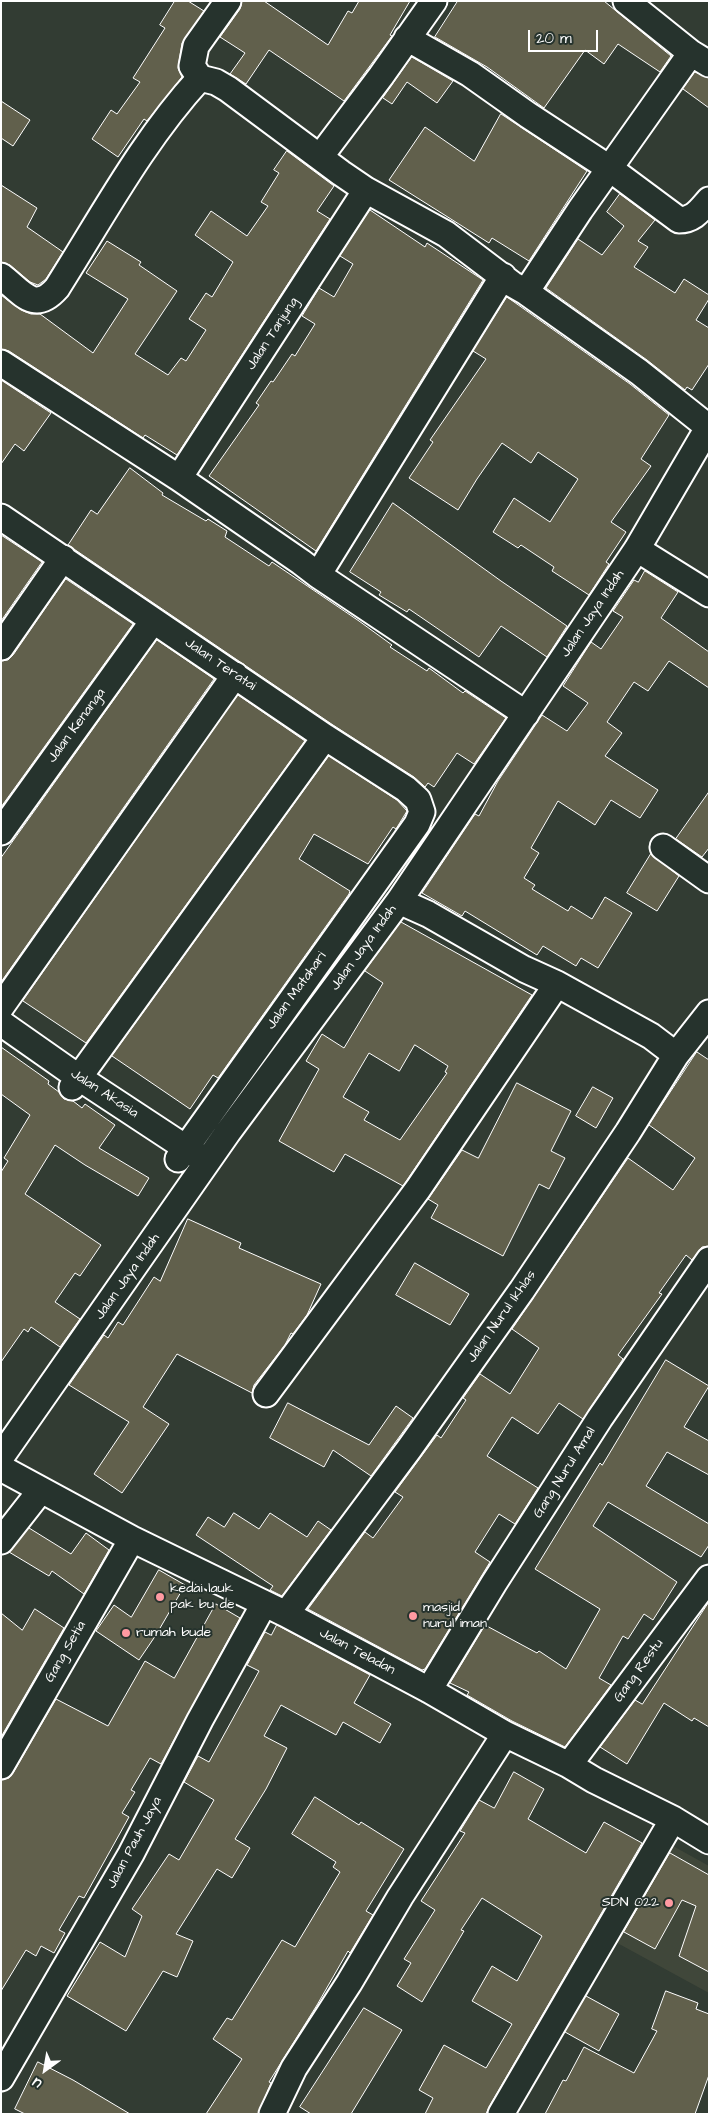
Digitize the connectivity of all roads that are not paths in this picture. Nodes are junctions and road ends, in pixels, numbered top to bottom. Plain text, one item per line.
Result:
1 (228, 1) edge
2 (434, 1) edge
3 (626, 1) edge
4 (407, 38) junction
5 (700, 58) edge
6 (200, 78) junction
7 (320, 157) junction
8 (609, 168) junction
9 (366, 190) junction
10 (709, 200) edge
11 (1, 276) edge
12 (502, 276) junction
13 (526, 292) junction
14 (1, 363) edge
15 (708, 426) edge
16 (179, 478) junction
17 (1, 517) edge
18 (637, 549) junction
19 (63, 558) junction
20 (318, 576) junction
21 (709, 594) edge
22 (153, 621) junction
23 (1, 647) edge
24 (235, 675) junction
25 (526, 714) junction
26 (325, 737) junction
27 (417, 824) joint
28 (1, 832) edge
29 (663, 847) dead end
30 (709, 880) edge
31 (399, 901) junction
32 (557, 984) junction
33 (1, 1007) edge
34 (709, 1013) edge
35 (1, 1023) edge
36 (1, 1039) edge
37 (676, 1055) junction
38 (75, 1082) junction
39 (182, 1153) junction
40 (204, 1169) junction
41 (709, 1260) edge
42 (266, 1394) dead end
43 (1, 1457) edge
44 (1, 1468) edge
45 (41, 1490) junction
46 (132, 1539) junction
47 (1, 1541) edge
48 (709, 1578) edge
49 (275, 1609) junction
50 (430, 1690) junction
51 (505, 1734) junction
52 (569, 1765) junction
53 (1, 1766) edge
54 (673, 1820) junction
55 (709, 1841) edge
56 (1, 2078) edge
57 (272, 2114) edge
58 (501, 2114) edge

1 - 6 street
2 - 4 street
3 - 5 street
4 - 7 street
4 - 8 street
5 - 8 street
6 - 7 street
6 - 11 street
7 - 9 street
8 - 10 street
8 - 13 street
9 - 12 street
9 - 16 street, Jalan Tanjung
12 - 13 street
12 - 20 street
13 - 15 street
14 - 16 street
15 - 18 street, Jalan Jaya Indah
16 - 20 street
17 - 19 street, Jalan Teratai
18 - 21 street
18 - 25 street, Jalan Jaya Indah
19 - 22 street, Jalan Teratai
19 - 23 street
20 - 25 street
22 - 24 street, Jalan Teratai
22 - 28 street, Jalan Kenanga
24 - 26 street, Jalan Teratai
24 - 33 street
25 - 31 street, Jalan Jaya Indah
26 - 27 street, Jalan Teratai
26 - 38 street
27 - 39 street, Jalan Matahari
29 - 30 street
31 - 32 street
31 - 40 street, Jalan Jaya Indah
32 - 37 street
32 - 42 street
34 - 37 street, Jalan Nurul Ikhlas
35 - 38 street, Jalan Akasia
36 - 38 street, Jalan Akasia
37 - 49 street, Jalan Nurul Ikhlas
38 - 39 street, Jalan Akasia
39 - 40 street, Jalan Akasia
40 - 43 street, Jalan Jaya Indah
41 - 50 street, Gang Nurul Amal
44 - 45 street, Jalan Teladan
45 - 46 street, Jalan Teladan
45 - 47 street
46 - 49 street, Jalan Teladan
46 - 53 street, Gang Setia
48 - 52 street, Gang Restu
49 - 50 street, Jalan Teladan
49 - 56 street, Jalan Pauh Jaya
50 - 51 street, Jalan Teladan
51 - 52 street, Jalan Teladan
51 - 57 street
52 - 54 street, Jalan Teladan
54 - 55 street, Jalan Teladan
54 - 58 street

